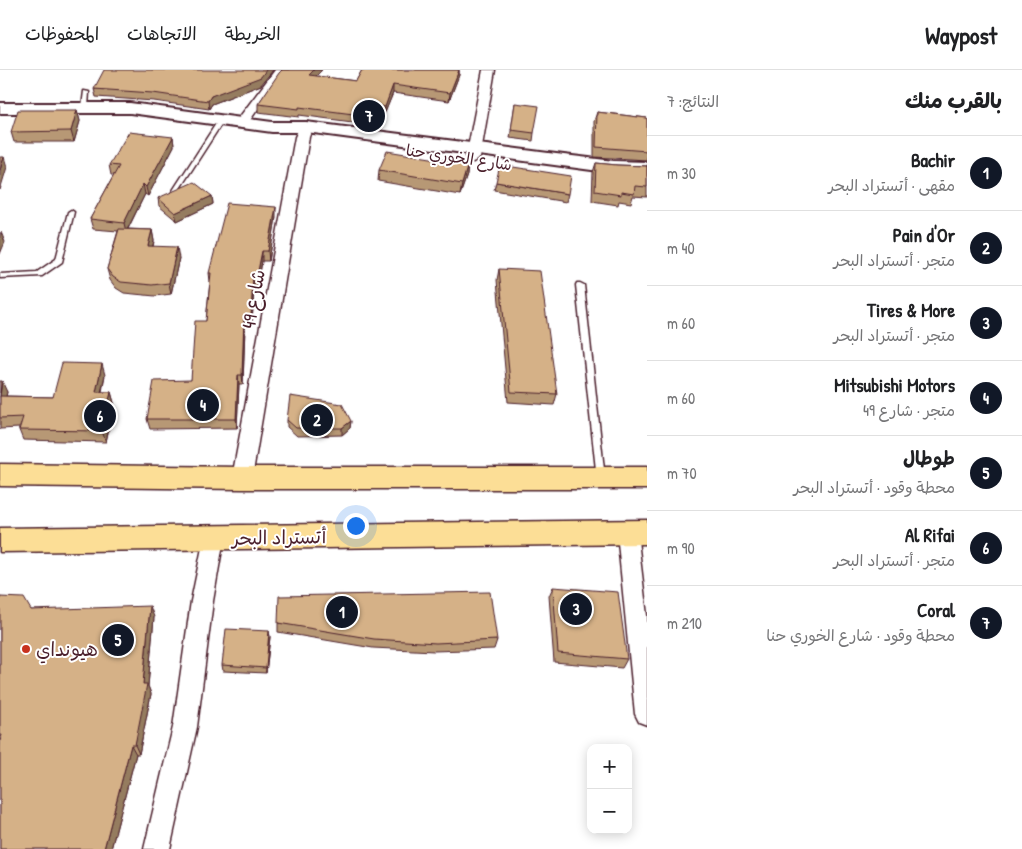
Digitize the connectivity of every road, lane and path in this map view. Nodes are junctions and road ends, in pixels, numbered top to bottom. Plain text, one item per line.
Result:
1 (490, 70) edge
2 (274, 74) edge
3 (0, 108) edge
4 (221, 120) junction
5 (241, 123) junction
6 (304, 132) junction
7 (474, 153) junction
8 (647, 168) edge
9 (647, 176) edge
10 (173, 195) edge
11 (71, 212) dead end
12 (0, 276) edge
13 (580, 285) dead end
14 (0, 475) edge
15 (242, 478) junction
16 (647, 478) edge
17 (601, 479) junction
18 (637, 532) edge
19 (214, 538) junction
20 (0, 540) edge
21 (647, 714) edge
22 (157, 849) edge

1 - 7 street
2 - 5 street
3 - 4 street, شارع الخوري حنا
4 - 5 street, شارع الخوري حنا
4 - 10 lane
5 - 6 street, شارع الخوري حنا
6 - 7 street, شارع الخوري حنا
6 - 15 street, شارع 49
7 - 8 street, شارع الخوري حنا
7 - 9 street, شارع الخوري حنا
11 - 12 lane
13 - 17 lane
14 - 15 highway
15 - 17 highway
16 - 17 highway
18 - 19 highway, أتستراد البحر
18 - 21 street
19 - 20 highway, أتستراد البحر
19 - 22 street

